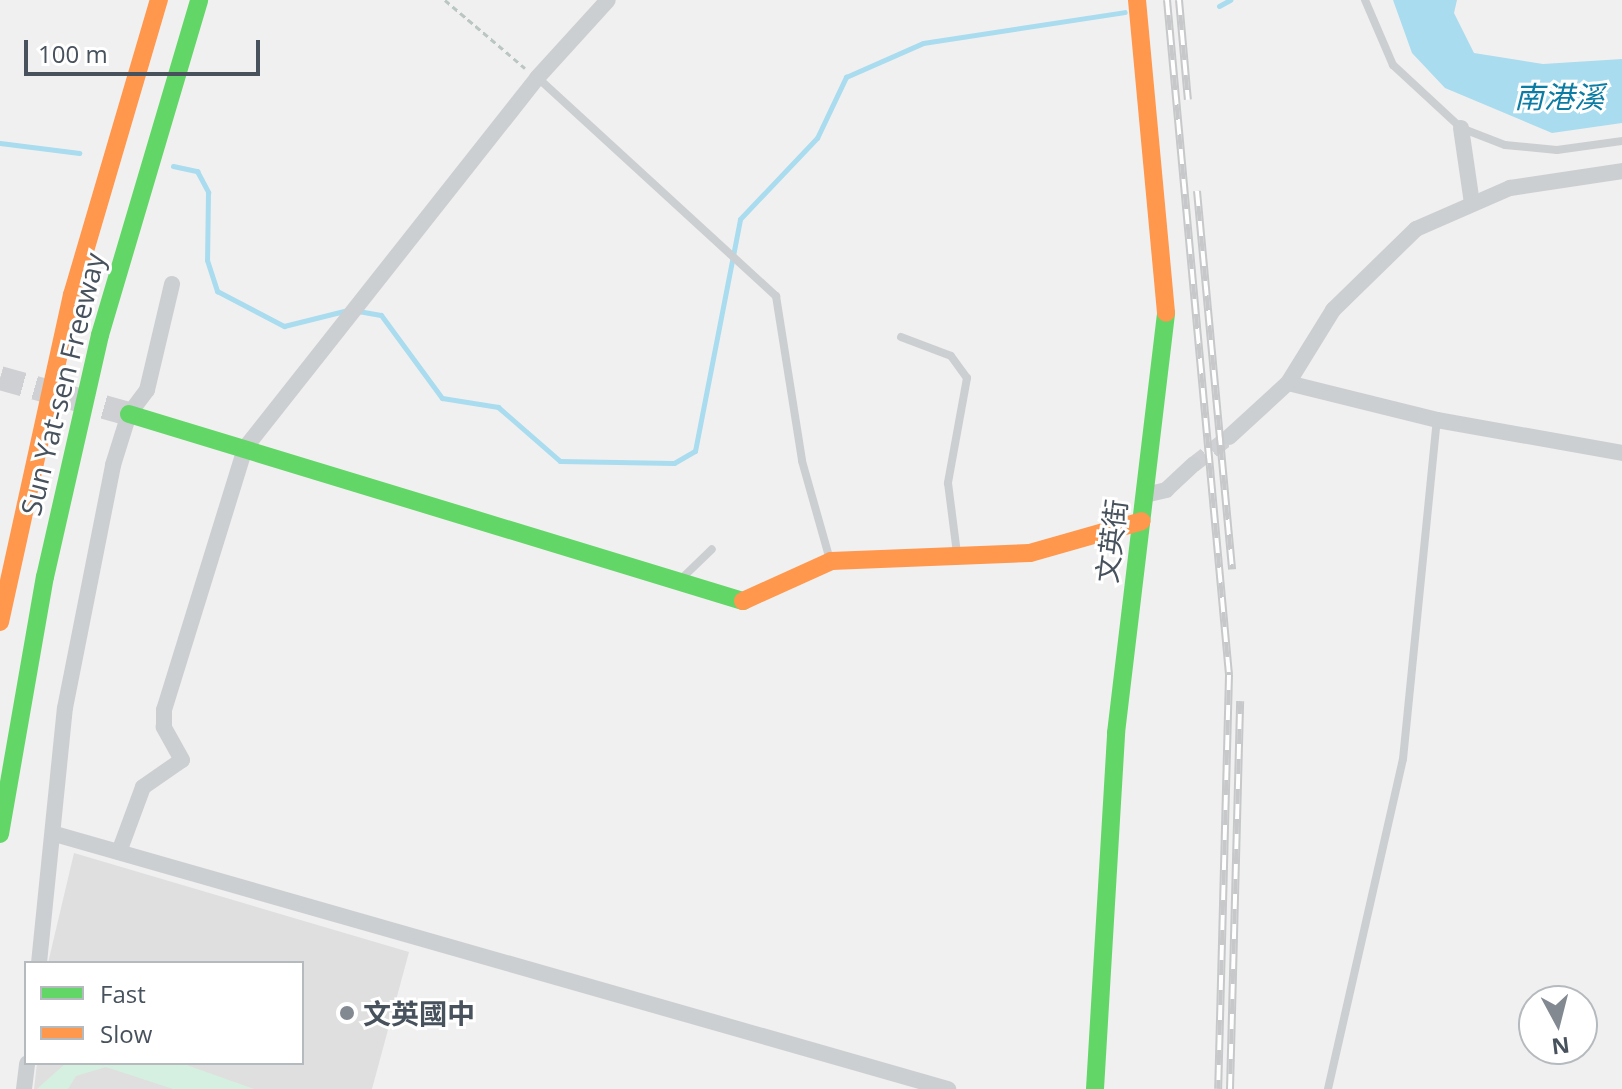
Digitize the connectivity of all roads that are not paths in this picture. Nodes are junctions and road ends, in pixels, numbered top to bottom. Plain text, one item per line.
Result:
1 (159, 0) edge
2 (199, 0) edge
3 (608, 0) edge
4 (1137, 0) edge
5 (1365, 0) edge
6 (537, 78) junction
7 (1461, 128) junction
8 (1622, 141) edge
9 (1622, 171) edge
10 (1472, 203) junction
11 (172, 284) dead end
12 (901, 337) dead end
13 (1288, 383) junction
14 (129, 414) junction
15 (1437, 420) junction
16 (1229, 437) tunnel mouth
17 (245, 448) junction
18 (1622, 453) edge
19 (1193, 465) tunnel mouth
20 (1145, 495) junction
21 (1142, 521) junction
22 (712, 549) dead end
23 (957, 554) junction
24 (831, 561) junction
25 (675, 584) junction
26 (0, 622) edge
27 (0, 834) edge
28 (55, 834) junction
29 (119, 852) junction
30 (39, 961) edge
31 (27, 1065) edge
32 (24, 1089) edge
33 (948, 1089) edge
34 (1095, 1089) edge
35 (1328, 1089) edge

1 - 26 main road, Sun Yat-sen Freeway
2 - 27 main road, Sun Yat-sen Freeway
3 - 6 street
4 - 20 main road, 文英街
5 - 7 lane
6 - 17 street
6 - 24 lane
7 - 8 lane
7 - 10 street
9 - 10 street
10 - 13 street
11 - 14 street
12 - 23 lane
13 - 15 street
13 - 16 street
14 - 17 main road
14 - 28 street
15 - 18 street
15 - 35 lane
17 - 25 main road
17 - 29 street
19 - 20 street
20 - 21 main road, 文英街
21 - 23 main road
21 - 34 main road, 文英街
22 - 25 lane
23 - 24 main road
24 - 25 main road
28 - 29 street
28 - 30 street
29 - 33 street
31 - 32 street

